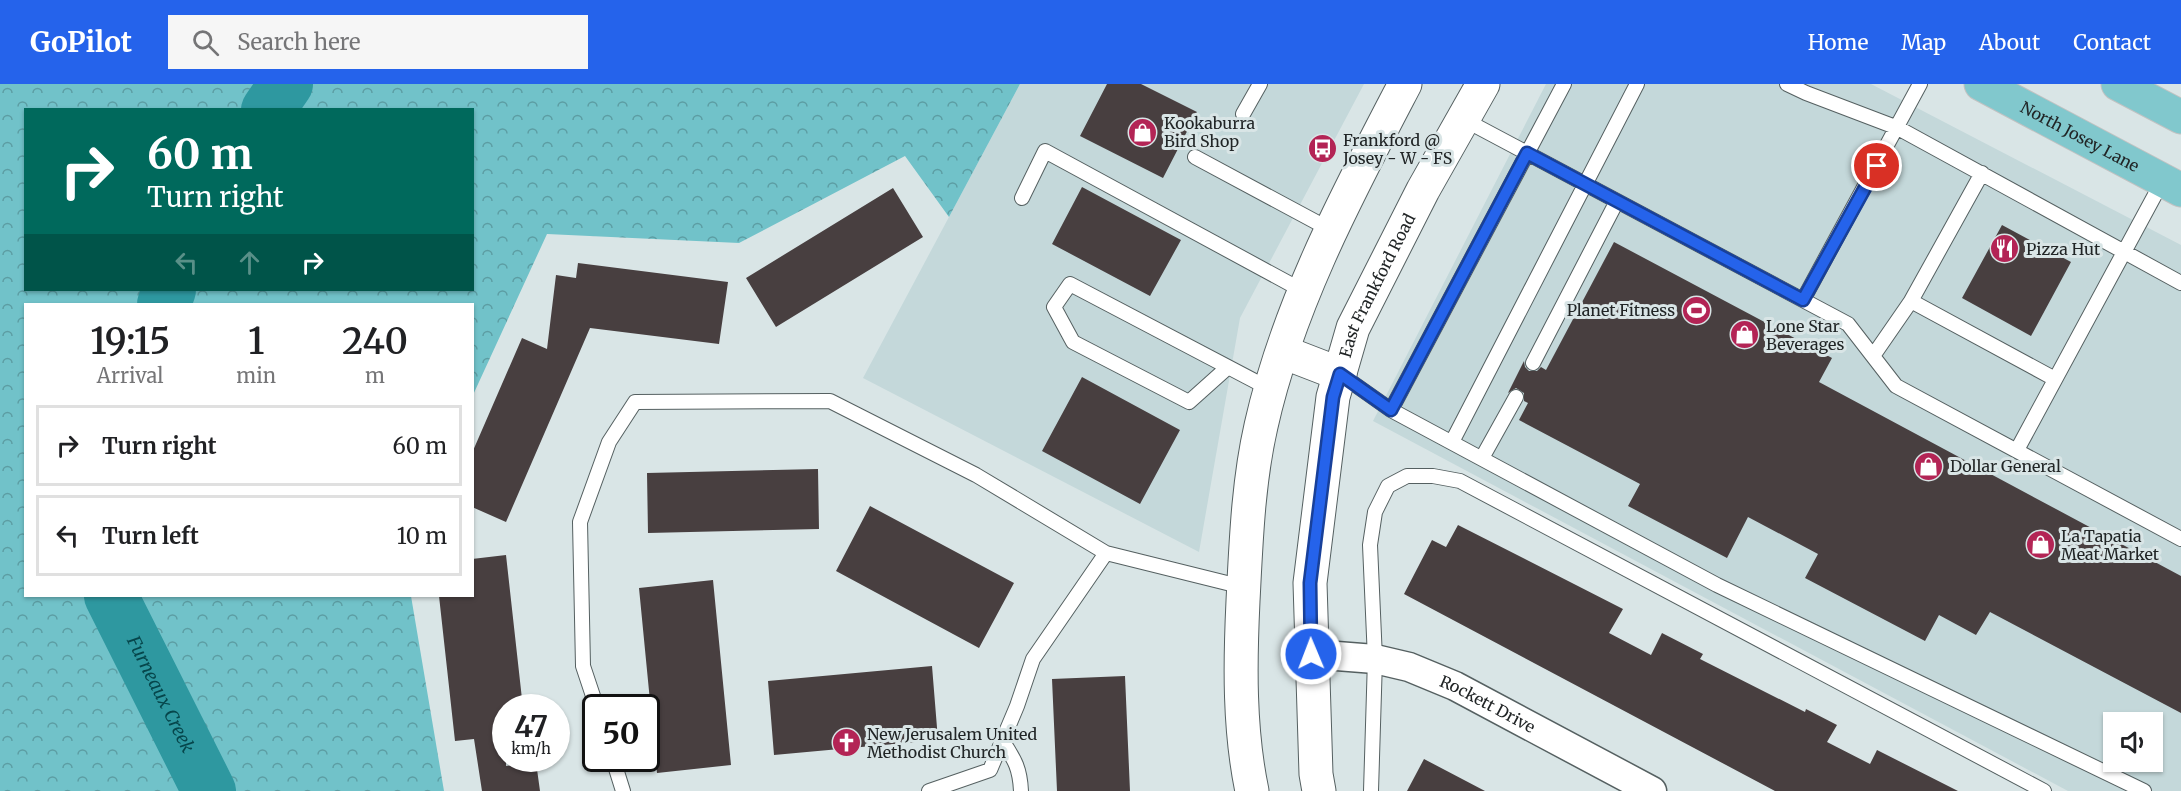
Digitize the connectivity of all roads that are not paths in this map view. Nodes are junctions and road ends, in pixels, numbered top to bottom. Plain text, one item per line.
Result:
1 (1260, 84) edge
2 (1405, 84) edge
3 (1483, 84) edge
4 (1564, 84) edge
5 (1637, 84) edge
6 (1787, 84) edge
7 (1920, 84) edge
8 (1981, 84) edge
9 (2118, 84) edge
10 (1243, 114) dead end
11 (2181, 117) edge
12 (1463, 119) junction
13 (1898, 128) junction
14 (1527, 153) junction
15 (1195, 157) dead end
16 (1982, 173) junction
17 (1585, 184) junction
18 (2172, 185) edge
19 (1022, 198) dead end
20 (1617, 201) junction
21 (1331, 230) junction
22 (2125, 251) junction
23 (2181, 283) edge
24 (1305, 292) junction
25 (1803, 300) junction
26 (1911, 301) junction
27 (1283, 351) junction
28 (1873, 356) junction
29 (1533, 363) dead end
30 (1227, 368) junction
31 (1340, 374) junction
32 (2055, 379) junction
33 (1270, 389) junction
34 (1516, 397) dead end
35 (1391, 410) junction
36 (1452, 442) junction
37 (2017, 450) junction
38 (1482, 458) junction
39 (2181, 540) edge
40 (1106, 553) junction
41 (1244, 587) junction
42 (1311, 654) junction
43 (1375, 659) junction
44 (592, 694) edge
45 (1003, 742) junction
46 (617, 772) edge
47 (623, 791) edge
48 (929, 791) edge
49 (1021, 791) edge
50 (1252, 791) edge
51 (1319, 791) edge
52 (1371, 791) edge
53 (1652, 791) edge
54 (2044, 791) edge
55 (2144, 791) edge

1 - 10 lane
2 - 21 main road
3 - 12 main road, East Frankford Road
4 - 14 lane
5 - 17 lane
6 - 13 lane
7 - 13 lane
8 - 18 main road, North Josey Lane
9 - 11 main road
12 - 14 lane
12 - 31 main road, East Frankford Road
13 - 16 lane
13 - 25 lane
14 - 17 lane
14 - 35 lane
15 - 21 lane
16 - 22 lane
16 - 26 lane
17 - 20 lane
17 - 36 lane
18 - 22 lane
19 - 24 lane
20 - 25 lane
20 - 29 lane
21 - 24 main road
22 - 23 lane
22 - 32 lane
24 - 27 main road
25 - 28 lane
26 - 28 lane
26 - 32 lane
27 - 31 main road
27 - 33 main road
28 - 37 lane
30 - 30 lane
30 - 33 lane
31 - 35 lane
31 - 42 main road, East Frankford Road
32 - 37 lane
33 - 41 main road
34 - 38 lane
35 - 36 lane
36 - 38 lane
37 - 39 lane
38 - 55 lane
40 - 41 lane
40 - 44 lane
40 - 45 lane
41 - 50 main road
42 - 43 street, Rockett Drive
42 - 51 main road, East Frankford Road
43 - 52 lane
43 - 53 street, Rockett Drive
43 - 54 lane
45 - 48 lane
45 - 49 lane
46 - 47 lane

